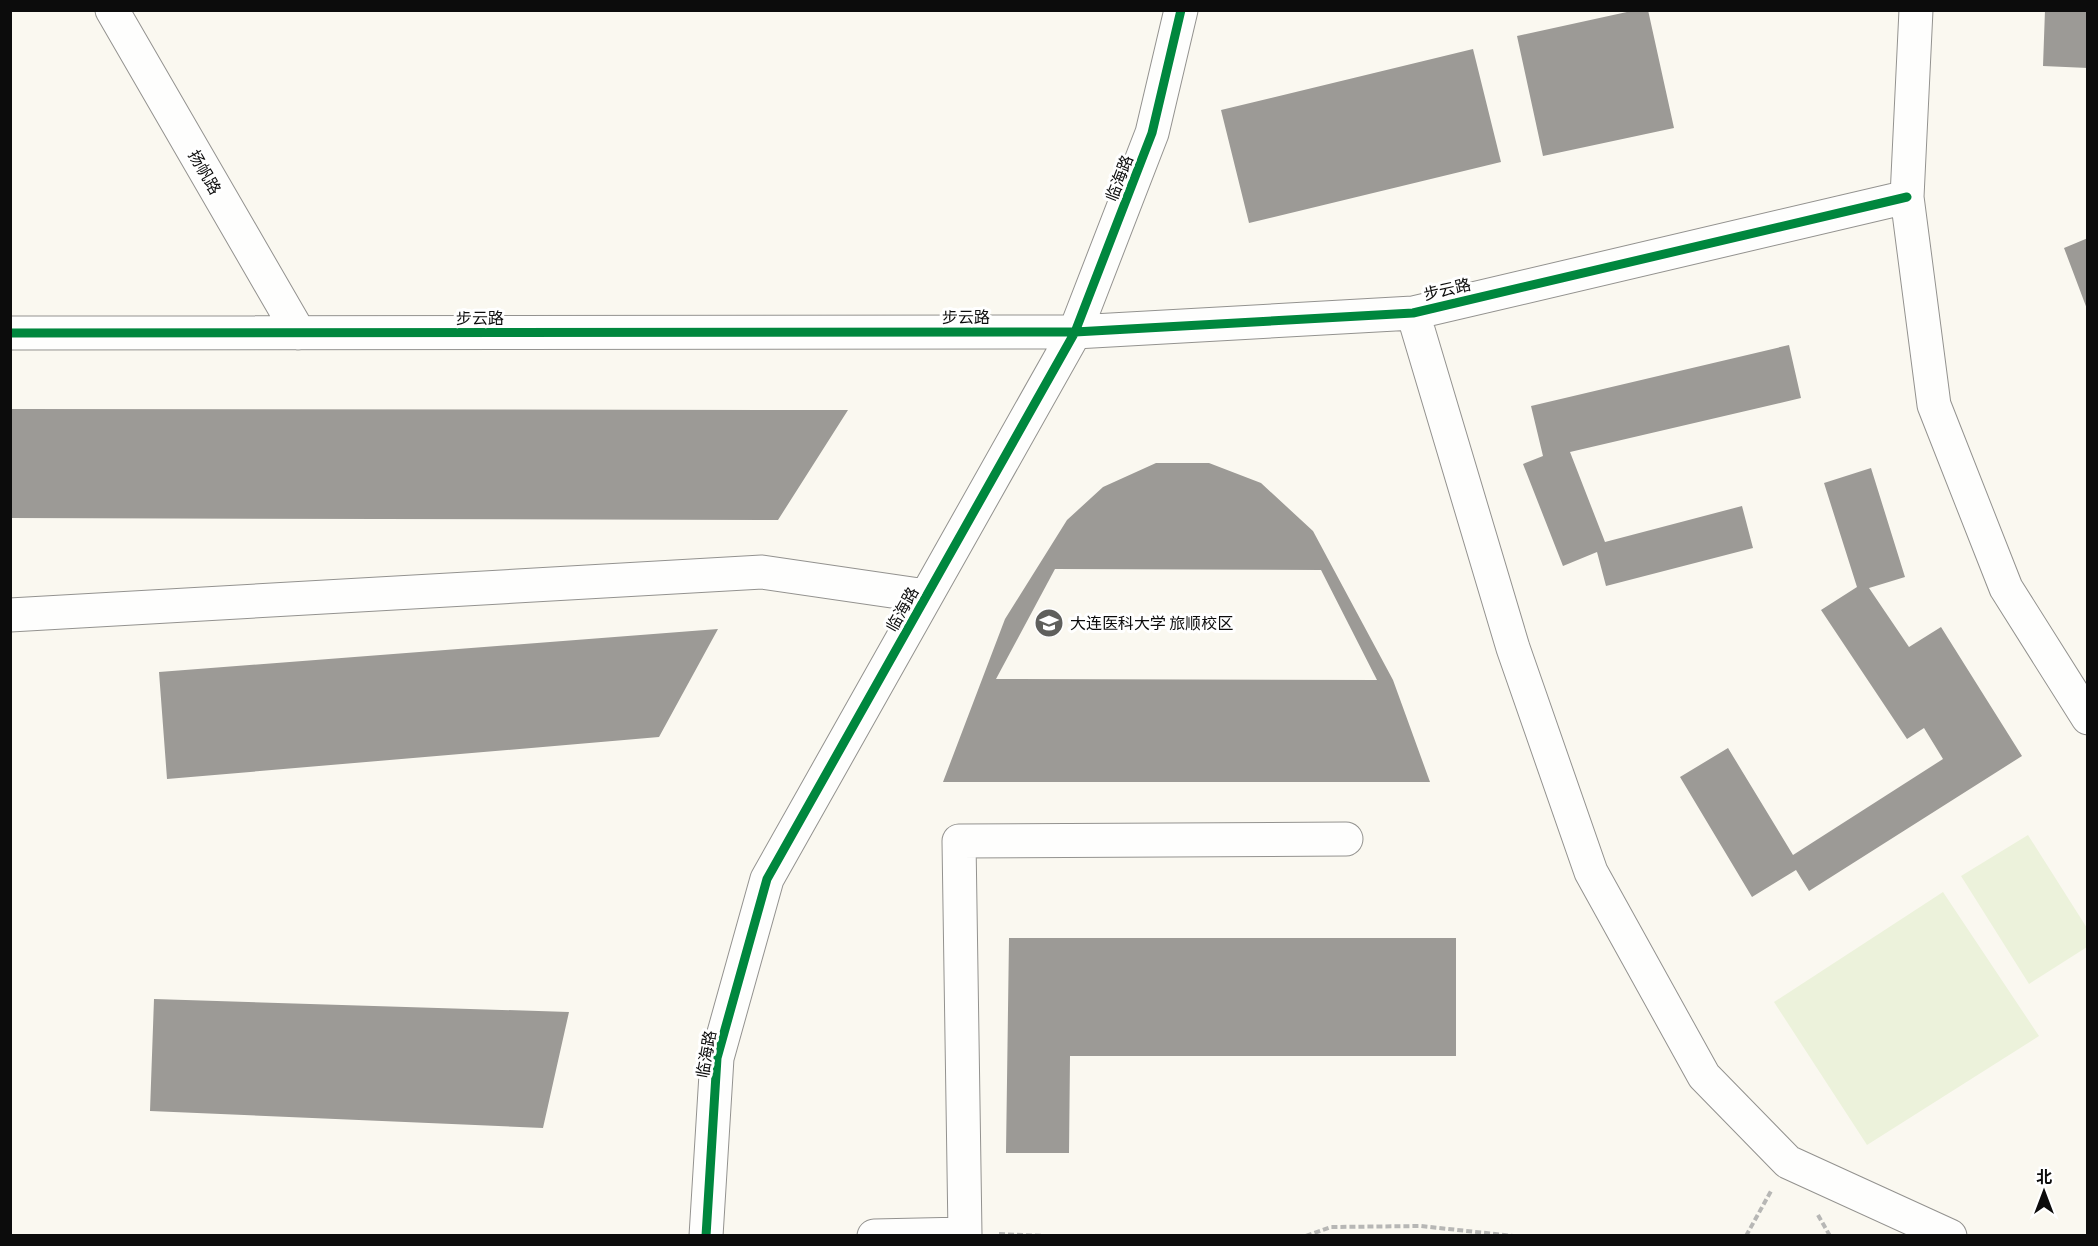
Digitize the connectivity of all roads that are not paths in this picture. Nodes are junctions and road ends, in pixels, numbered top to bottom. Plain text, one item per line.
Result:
1 (112, 10) edge
2 (1181, 10) edge
3 (1916, 10) edge
4 (1907, 197) junction
5 (1413, 313) junction
6 (1075, 332) junction
7 (10, 333) edge
8 (299, 333) junction
9 (926, 596) junction
10 (10, 615) edge
11 (2088, 718) edge
12 (1346, 839) dead end
13 (965, 1234) edge
14 (706, 1236) edge
15 (874, 1236) edge
16 (1950, 1236) edge

1 - 8 street, 扬帆路
2 - 6 street, 临海路
3 - 4 street
4 - 5 street, 步云路
4 - 11 street
5 - 6 street, 步云路
5 - 16 street
6 - 8 street, 步云路
6 - 9 street, 临海路
7 - 8 street, 步云路
9 - 10 street
9 - 14 street, 临海路
12 - 13 street
13 - 15 street

